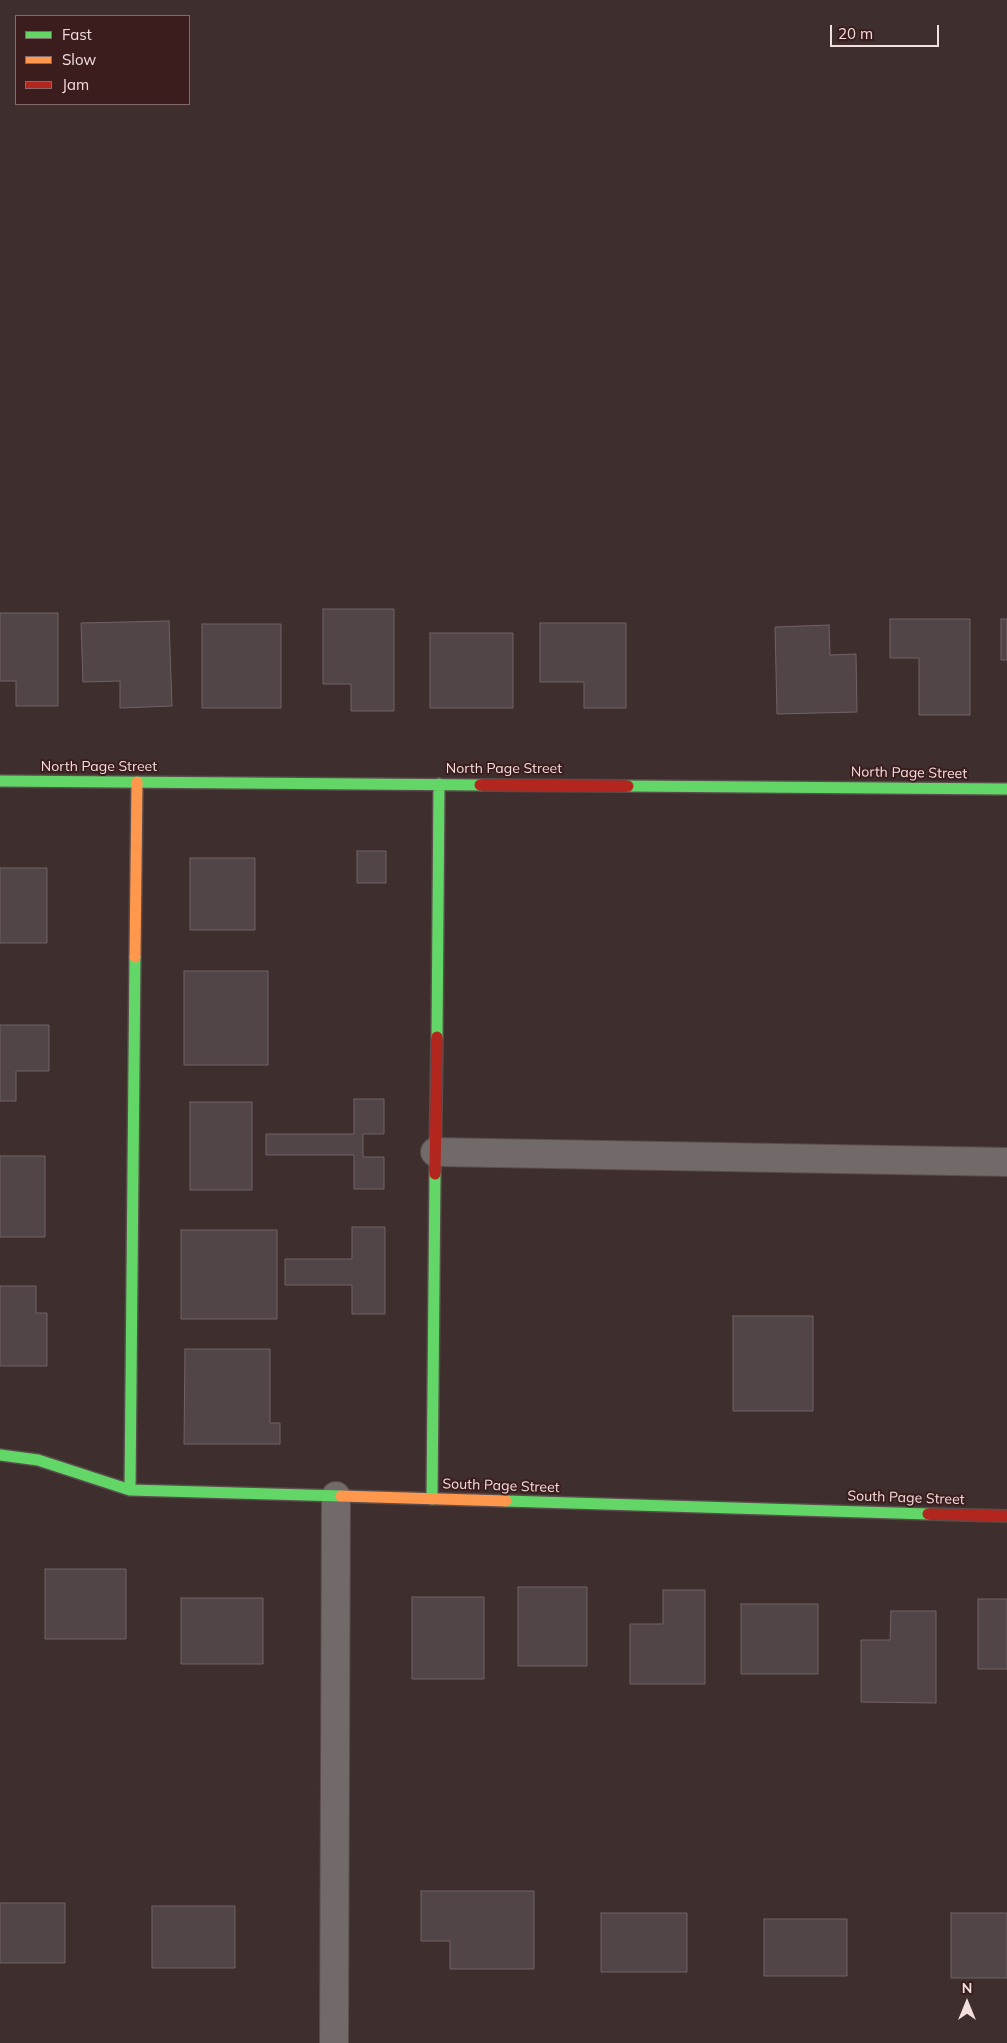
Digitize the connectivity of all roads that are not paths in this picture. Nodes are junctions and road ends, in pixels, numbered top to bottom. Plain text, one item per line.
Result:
1 (0, 781) edge
2 (137, 782) junction
3 (439, 784) junction
4 (1007, 789) edge
5 (435, 1152) junction
6 (1007, 1162) edge
7 (0, 1455) edge
8 (130, 1490) junction
9 (336, 1496) junction
10 (432, 1499) junction
11 (1007, 1516) edge
12 (334, 2043) edge

1 - 2 street, North Page Street
2 - 3 street, North Page Street
2 - 8 street
3 - 4 street, North Page Street
3 - 5 street
5 - 6 street
5 - 10 street
7 - 8 street, South Page Street
8 - 9 street, South Page Street
9 - 10 street, South Page Street
9 - 12 street
10 - 11 street, South Page Street

